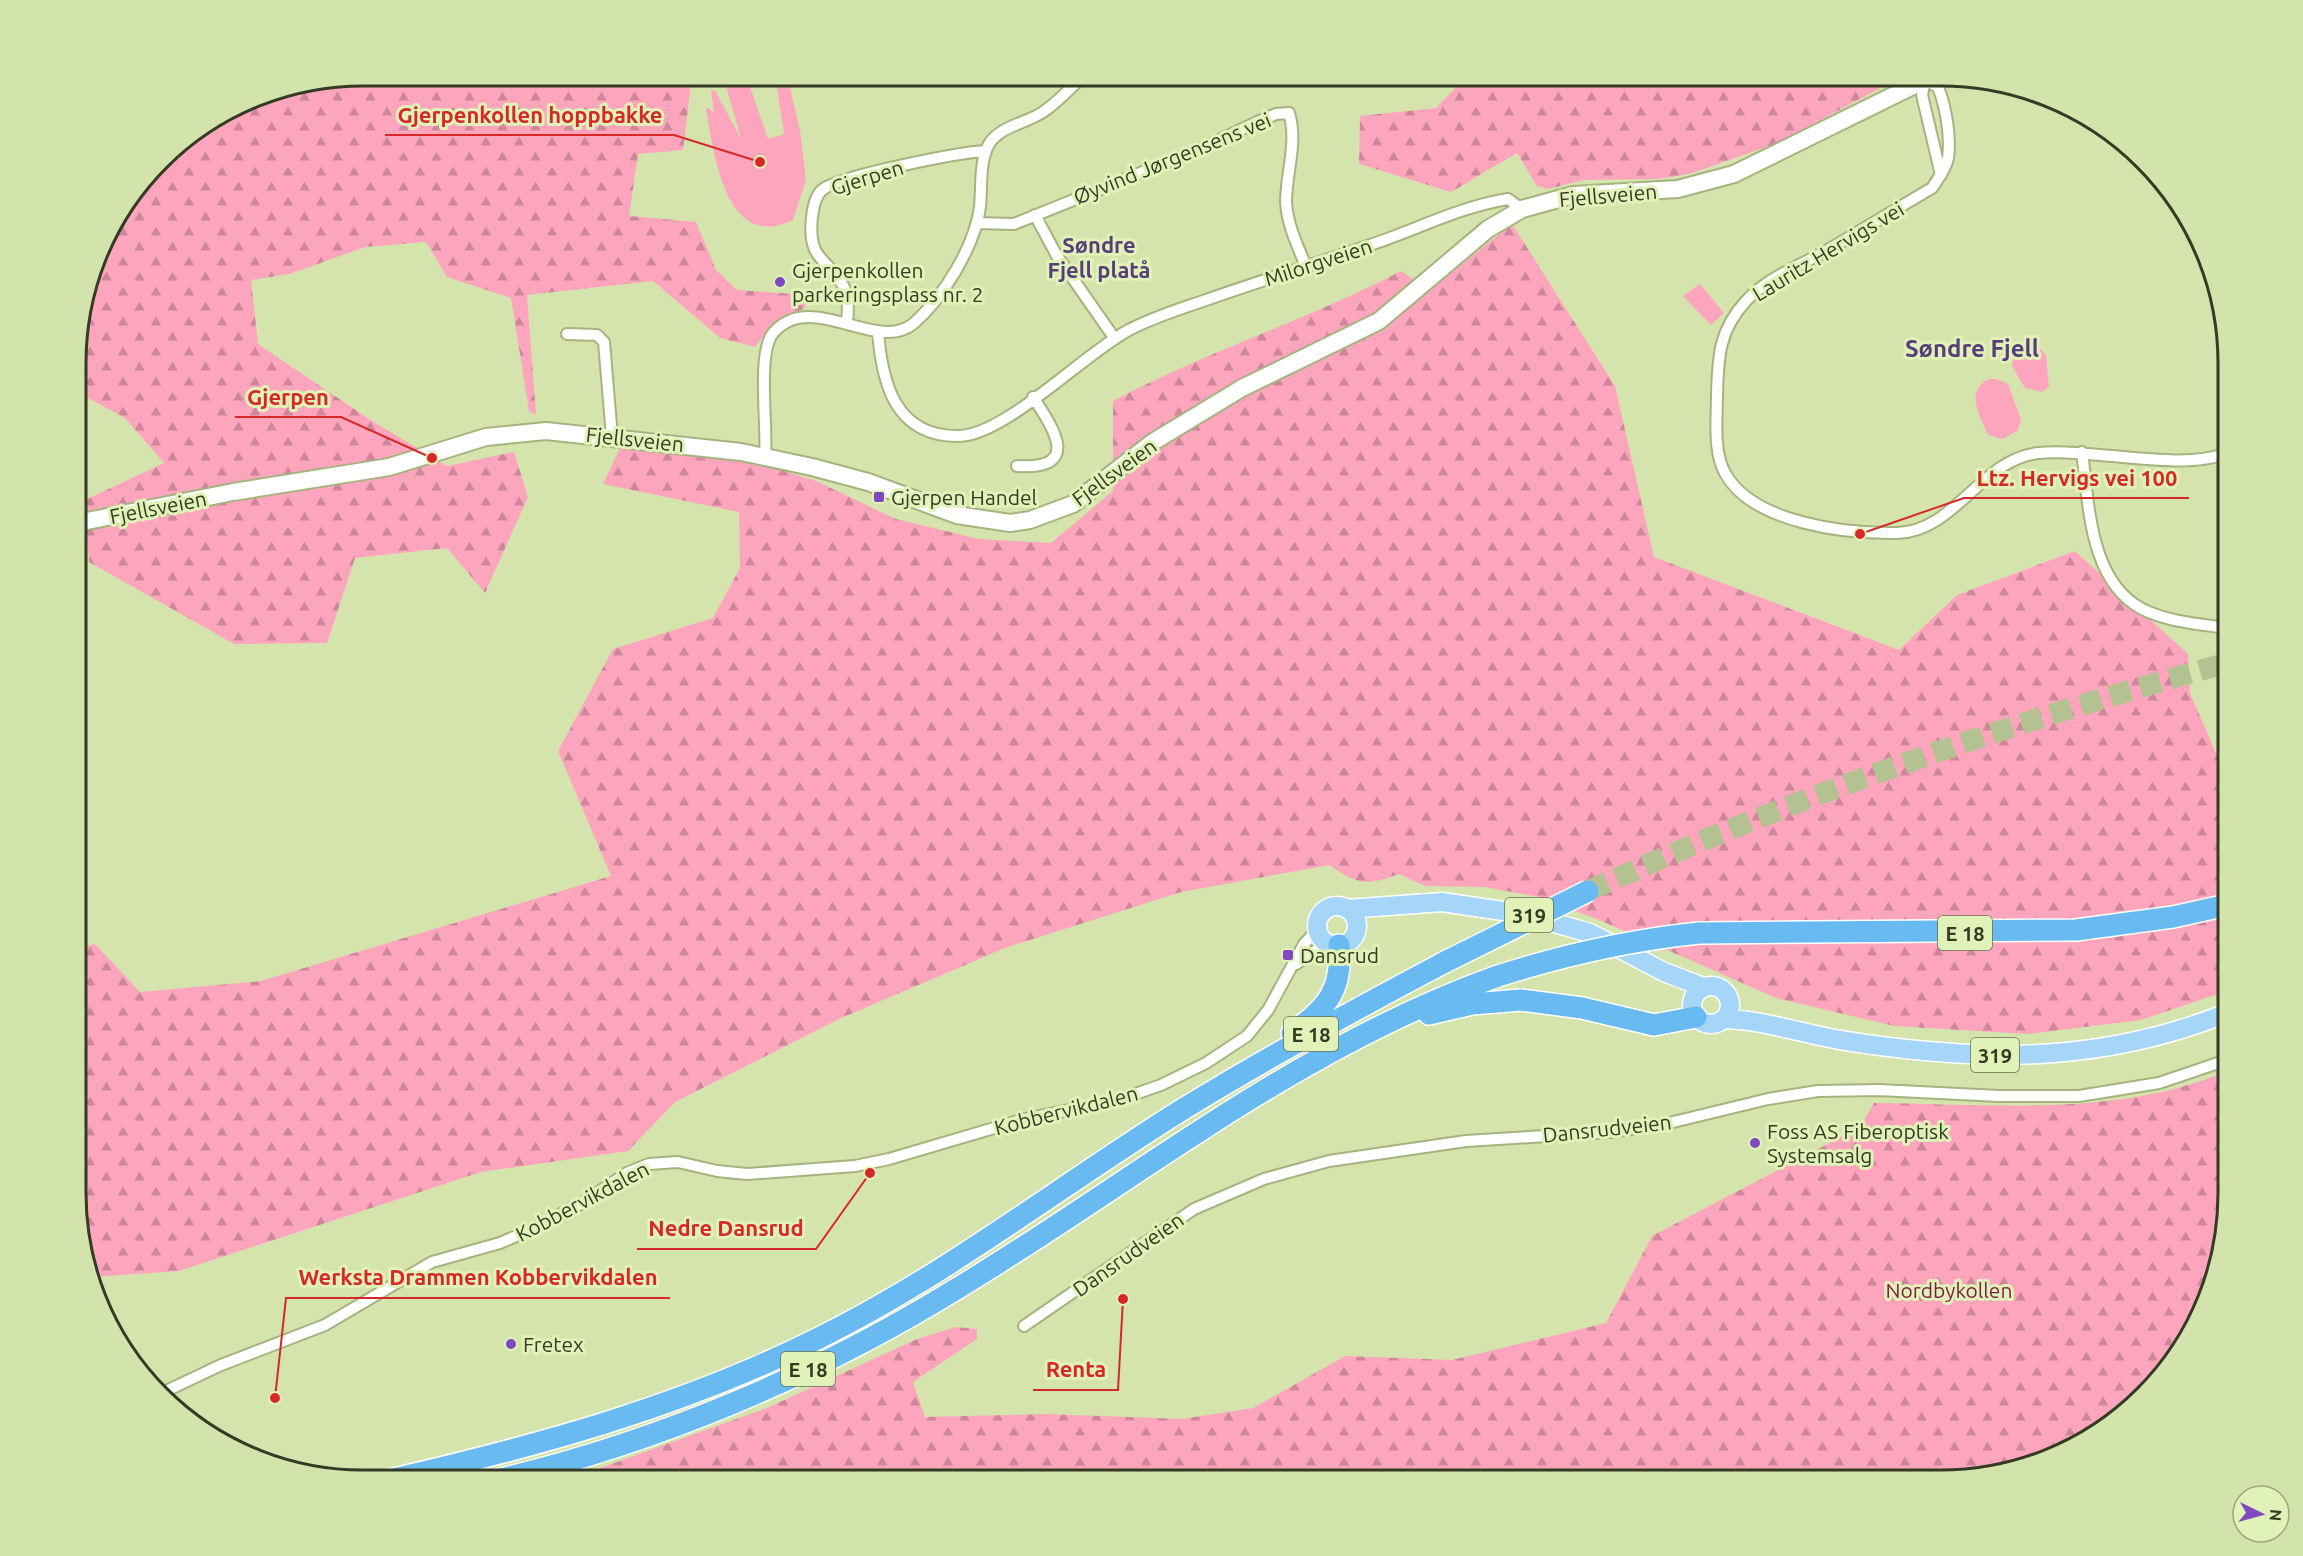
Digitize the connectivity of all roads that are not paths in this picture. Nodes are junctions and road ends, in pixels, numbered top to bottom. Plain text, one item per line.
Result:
1 (1072, 86) edge
2 (1912, 86) edge
3 (1927, 86) edge
4 (1937, 86) edge
5 (986, 151) junction
6 (1941, 175) junction
7 (1522, 209) junction
8 (1035, 215) junction
9 (977, 223) junction
10 (1305, 264) junction
11 (847, 322) junction
12 (878, 332) junction
13 (567, 334) dead end
14 (1115, 339) junction
15 (1034, 397) junction
16 (612, 436) junction
17 (2082, 452) junction
18 (2218, 456) edge
19 (765, 457) junction
20 (1017, 466) dead end
21 (86, 521) edge
22 (2218, 627) edge
23 (1588, 891) tunnel mouth
24 (1383, 907) junction
25 (2218, 907) edge
26 (1347, 909) junction
27 (1357, 927) junction
28 (1328, 939) junction
29 (1293, 966) junction
30 (1697, 1001) junction
31 (1727, 1012) junction
32 (2218, 1016) edge
33 (1309, 1062) junction
34 (2218, 1063) edge
35 (1179, 1112) junction
36 (1024, 1326) dead end
37 (168, 1390) edge
38 (433, 1470) edge
39 (533, 1470) edge

1 - 5 street
2 - 7 main road, Fjellsveien
3 - 6 street
4 - 6 street
5 - 9 street
5 - 11 street, Gjerpen
6 - 17 street, Lauritz Hervigs vei
7 - 10 street, Milorgveien
7 - 19 main road, Fjellsveien
8 - 9 street, Øyvind Jørgensens vei
8 - 10 street, Øyvind Jørgensens vei
8 - 14 street
9 - 12 street
10 - 14 street, Milorgveien
11 - 12 street
11 - 19 street
12 - 15 street, Milorgveien
13 - 16 street
14 - 15 street, Milorgveien
15 - 20 street
16 - 19 main road, Fjellsveien
16 - 21 main road, Fjellsveien
17 - 18 street, Lauritz Hervigs vei
17 - 22 street
23 - 35 highway, E 18, bridge
24 - 26 main road, 319
24 - 27 main road
24 - 30 main road, 319
25 - 33 highway, E 18, bridge
26 - 27 main road
26 - 28 main road, 319
27 - 28 main road
28 - 29 street, Kobbervikdalen
28 - 29 street, Kobbervikdalen
28 - 35 highway, E 18
29 - 37 street, Kobbervikdalen
30 - 31 main road, 319
30 - 31 main road, 319
30 - 33 highway, E 18
31 - 32 main road, 319
33 - 39 highway, E 18
34 - 36 street, Dansrudveien
35 - 38 highway, E 18

